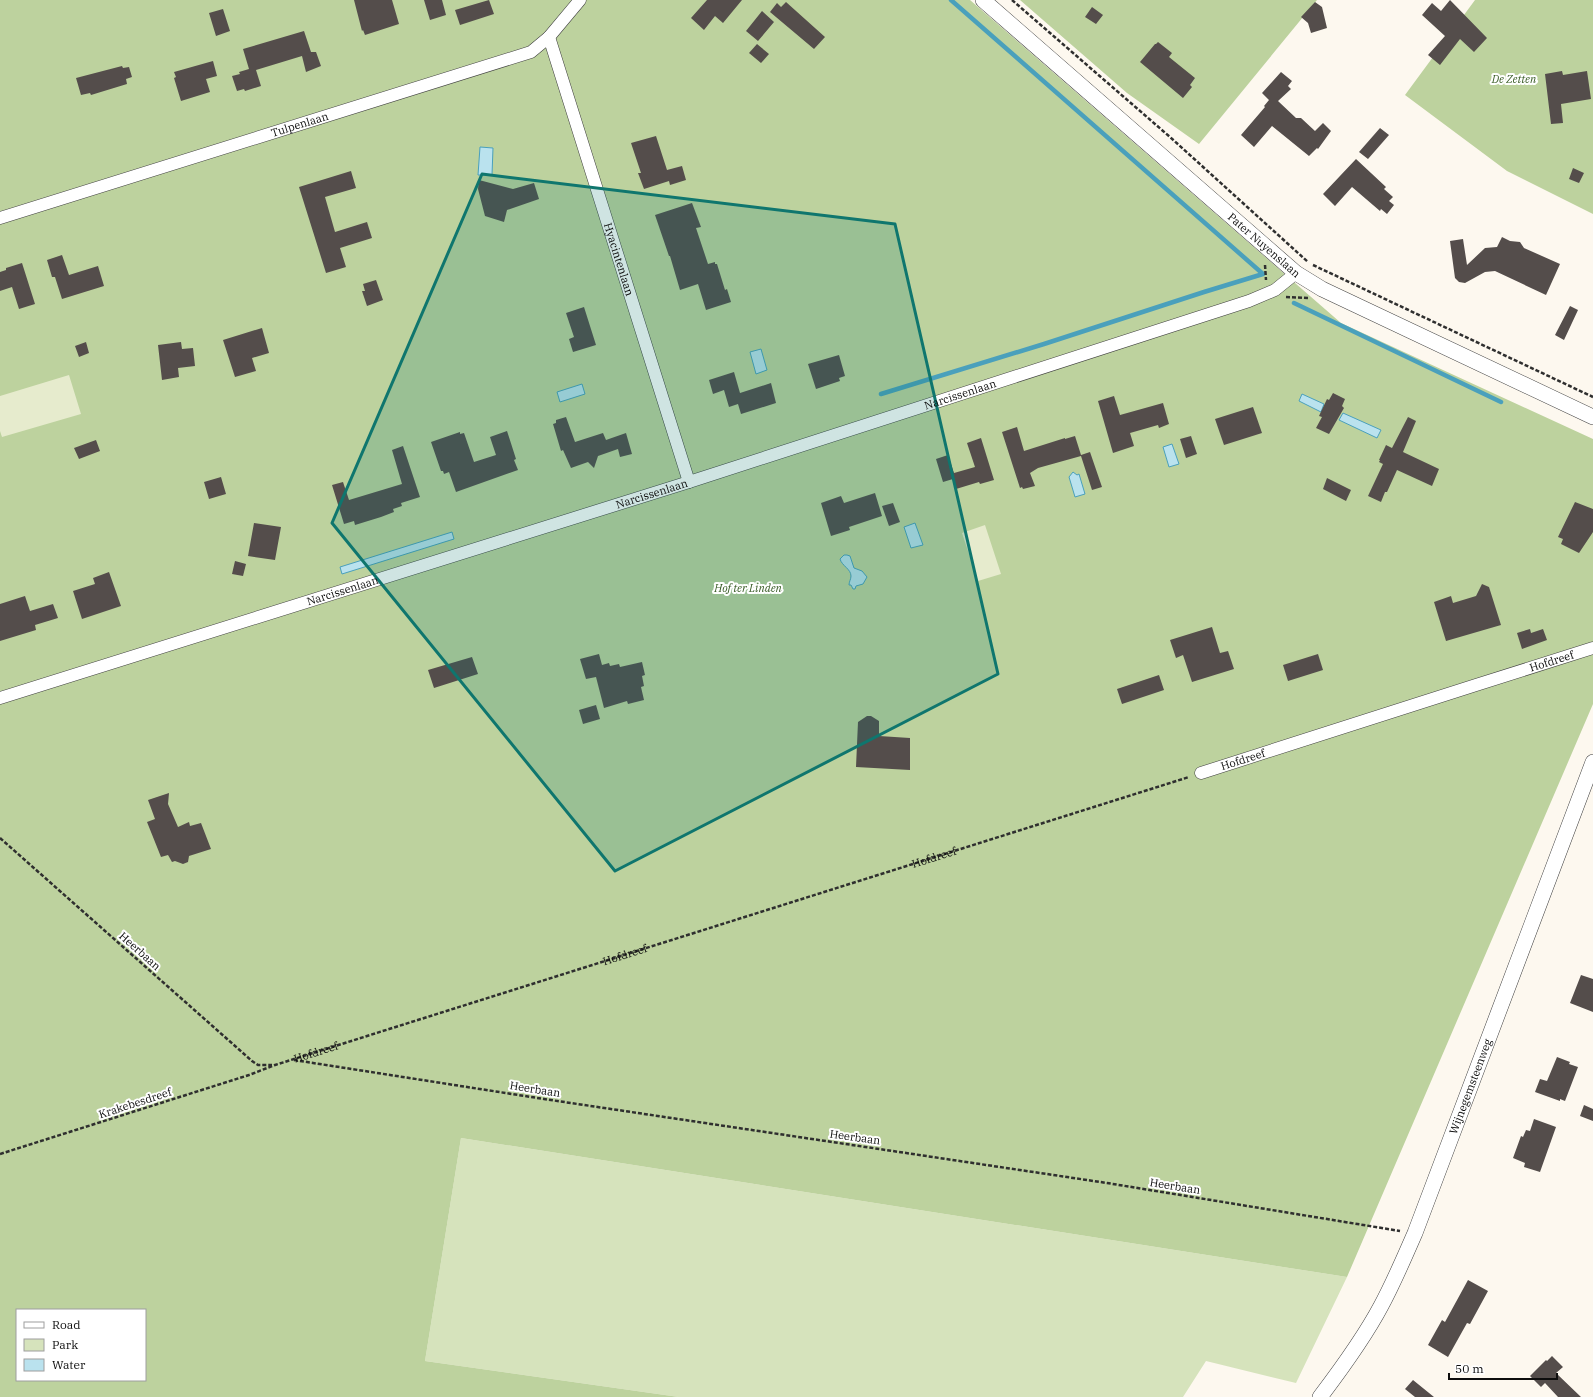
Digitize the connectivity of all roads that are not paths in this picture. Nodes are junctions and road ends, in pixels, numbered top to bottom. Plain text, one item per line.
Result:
1 (580, 0) edge
2 (983, 0) edge
3 (549, 37) junction
4 (0, 218) edge
5 (1296, 273) junction
6 (1593, 417) edge
7 (689, 482) junction
8 (1593, 648) edge
9 (0, 698) edge
10 (1593, 762) edge
11 (1201, 773) road end
12 (1320, 1397) edge

1 - 3 street, Tulpenlaan
2 - 5 street, Pater Nuyenslaan
3 - 4 street, Tulpenlaan
3 - 7 street, Hyacintenlaan
5 - 6 street, Pater Nuyenslaan
5 - 7 street, Narcissenlaan
7 - 9 street, Narcissenlaan
8 - 11 street, Hofdreef
10 - 12 street, Wijnegemsteenweg

